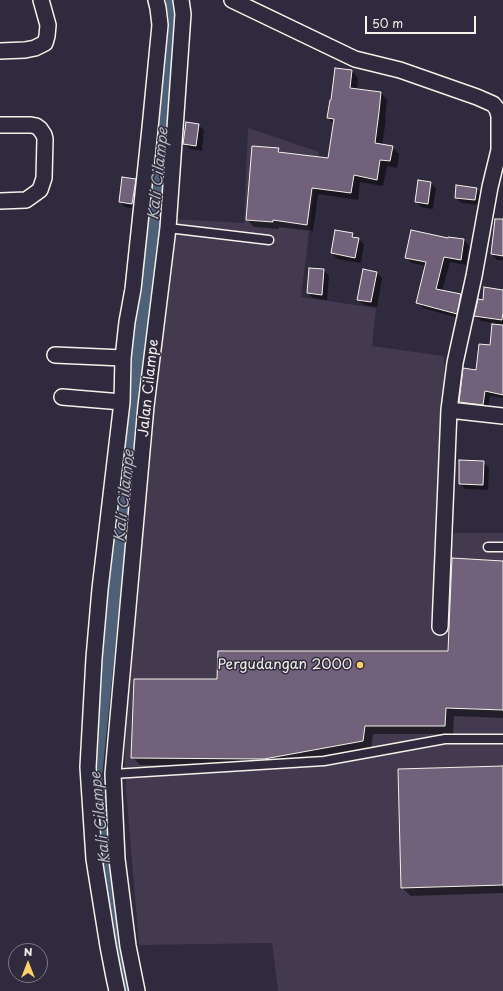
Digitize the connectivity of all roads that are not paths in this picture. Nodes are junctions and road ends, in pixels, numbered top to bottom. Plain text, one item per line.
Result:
1 (41, 0) edge
2 (156, 0) edge
3 (181, 0) edge
4 (232, 0) edge
5 (0, 51) edge
6 (0, 126) edge
7 (501, 150) edge
8 (0, 201) edge
9 (168, 228) junction
10 (269, 240) dead end
11 (55, 355) dead end
12 (123, 358) junction
13 (62, 397) dead end
14 (122, 402) junction
15 (449, 410) junction
16 (503, 416) edge
17 (488, 547) dead end
18 (503, 547) edge
19 (440, 627) dead end
20 (503, 739) edge
21 (113, 774) junction
22 (122, 978) edge
23 (137, 991) edge

1 - 5 street
2 - 12 street
3 - 9 street, Jalan Cilampe
4 - 7 street
6 - 8 street
7 - 15 street
9 - 10 lane
9 - 21 street, Jalan Cilampe
11 - 12 street
12 - 14 street
13 - 14 street
14 - 22 street
15 - 16 street
15 - 19 street
17 - 18 lane
20 - 21 lane
21 - 22 street, Jalan Cilampe
22 - 23 street, Jalan Cilampe

